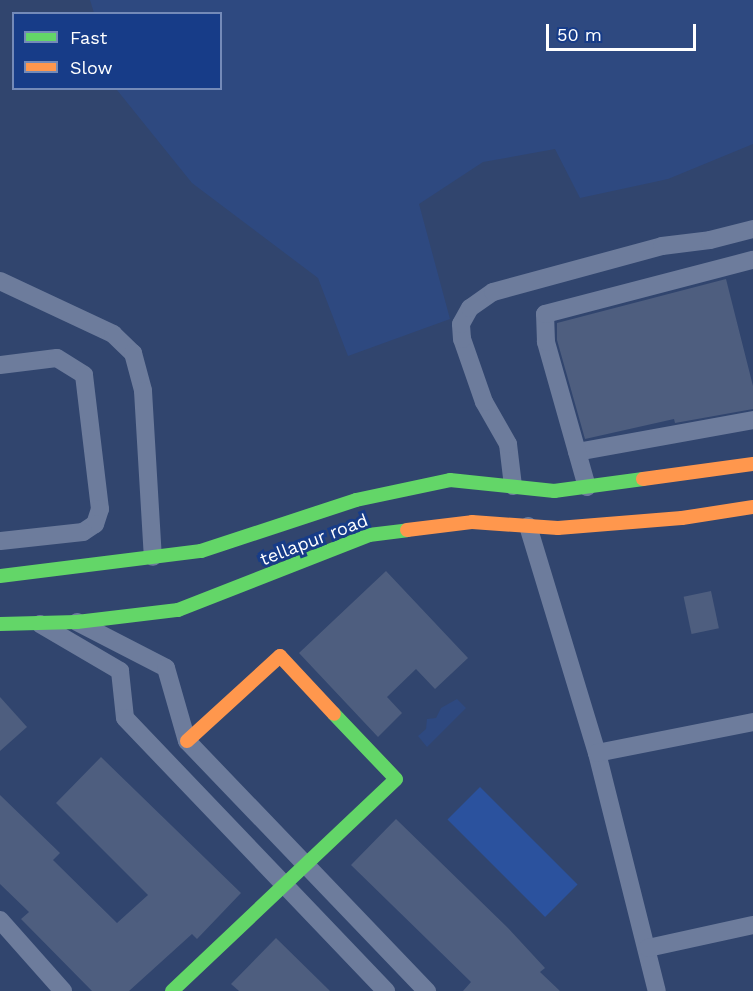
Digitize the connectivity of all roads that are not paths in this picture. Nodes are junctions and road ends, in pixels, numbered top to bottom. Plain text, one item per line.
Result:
1 (753, 229) edge
2 (753, 260) edge
3 (0, 281) edge
4 (0, 365) edge
5 (753, 420) edge
6 (578, 452) junction
7 (753, 464) edge
8 (513, 486) junction
9 (587, 487) junction
10 (753, 507) edge
11 (528, 526) junction
12 (0, 541) edge
13 (153, 556) junction
14 (0, 576) edge
15 (77, 622) junction
16 (39, 623) junction
17 (0, 624) edge
18 (753, 722) edge
19 (187, 741) junction
20 (597, 753) junction
21 (305, 865) junction
22 (286, 885) junction
23 (0, 920) edge
24 (753, 925) edge
25 (648, 948) junction
26 (63, 991) edge
27 (172, 991) edge
28 (386, 991) edge
29 (427, 991) edge
30 (657, 991) edge

1 - 8 street
2 - 6 street
3 - 13 street
4 - 12 street
5 - 6 street
6 - 9 street
7 - 9 street
8 - 9 street
8 - 13 street
10 - 11 street, tellapur road
11 - 15 street, tellapur road
11 - 20 street
13 - 14 street
15 - 16 street, tellapur road
15 - 19 street
16 - 17 street, tellapur road
16 - 22 street
18 - 20 street
19 - 21 street
19 - 21 street
20 - 25 street
21 - 22 street
21 - 29 street
22 - 27 street
22 - 28 street
23 - 26 street
24 - 25 street
25 - 30 street

